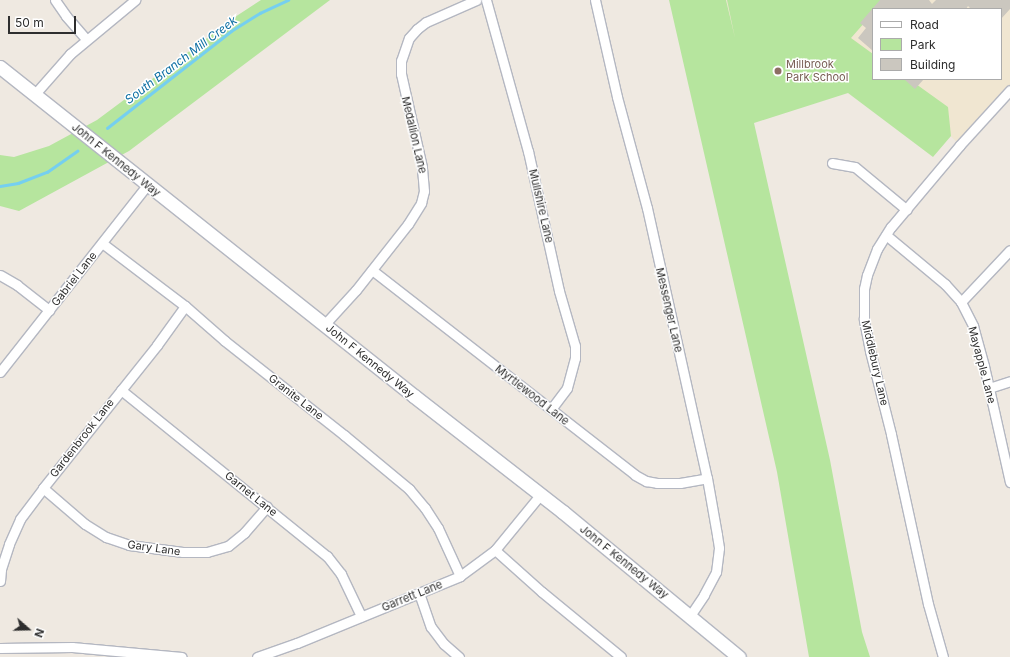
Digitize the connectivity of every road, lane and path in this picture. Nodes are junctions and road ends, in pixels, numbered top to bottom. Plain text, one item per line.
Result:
1 (56, 0) edge
2 (135, 0) edge
3 (476, 0) edge
4 (486, 0) edge
5 (595, 0) edge
6 (86, 39) junction
7 (0, 67) edge
8 (1010, 90) edge
9 (34, 95) junction
10 (832, 163) dead end
11 (147, 185) junction
12 (907, 210) junction
13 (886, 235) junction
14 (102, 243) junction
15 (1010, 250) edge
16 (372, 270) junction
17 (0, 275) edge
18 (960, 302) junction
19 (185, 306) junction
20 (49, 310) junction
21 (324, 325) junction
22 (0, 372) edge
23 (1010, 381) edge
24 (989, 388) junction
25 (121, 390) junction
26 (551, 410) junction
27 (707, 478) junction
28 (1010, 482) edge
29 (42, 488) junction
30 (540, 495) junction
31 (267, 507) junction
32 (495, 550) junction
33 (460, 576) junction
34 (0, 581) edge
35 (419, 593) junction
36 (360, 616) junction
37 (690, 616) junction
38 (0, 648) edge
39 (182, 657) edge
40 (257, 657) edge
41 (458, 657) edge
42 (621, 657) edge
43 (739, 657) edge
44 (943, 657) edge

1 - 6 street
2 - 6 street
3 - 16 street, Medallion Lane
4 - 26 street, Mullshire Lane
5 - 27 street, Messenger Lane
6 - 9 street
7 - 9 street, John F Kennedy Way
8 - 12 street, Middlebury Lane
9 - 11 street, John F Kennedy Way
10 - 12 street
11 - 14 street, Gabriel Lane
11 - 21 street, John F Kennedy Way
12 - 13 street, Middlebury Lane
13 - 18 street, Mayapple Lane
13 - 44 street, Middlebury Lane
14 - 19 street, Granite Lane
14 - 20 street, Gabriel Lane
15 - 18 street
16 - 21 street, Medallion Lane
16 - 26 street, Myrtlewood Lane
17 - 20 street
18 - 24 street, Mayapple Lane
19 - 25 street, Gardenbrook Lane
19 - 33 street, Granite Lane
20 - 22 street, Gabriel Lane
21 - 30 street, John F Kennedy Way
23 - 24 street
24 - 28 street, Mayapple Lane
25 - 29 street, Gardenbrook Lane
25 - 31 street, Garnet Lane
26 - 27 street, Myrtlewood Lane
27 - 37 street, Messenger Lane
29 - 31 street, Gary Lane
29 - 34 street, Gardenbrook Lane
30 - 32 street, Garrett Lane
30 - 37 street, John F Kennedy Way
31 - 36 street, Garnet Lane
32 - 33 street, Garrett Lane
32 - 42 street
33 - 35 street, Garrett Lane
35 - 36 street, Garrett Lane
35 - 41 street
36 - 40 street, Garrett Lane
37 - 43 street, John F Kennedy Way
38 - 39 street

